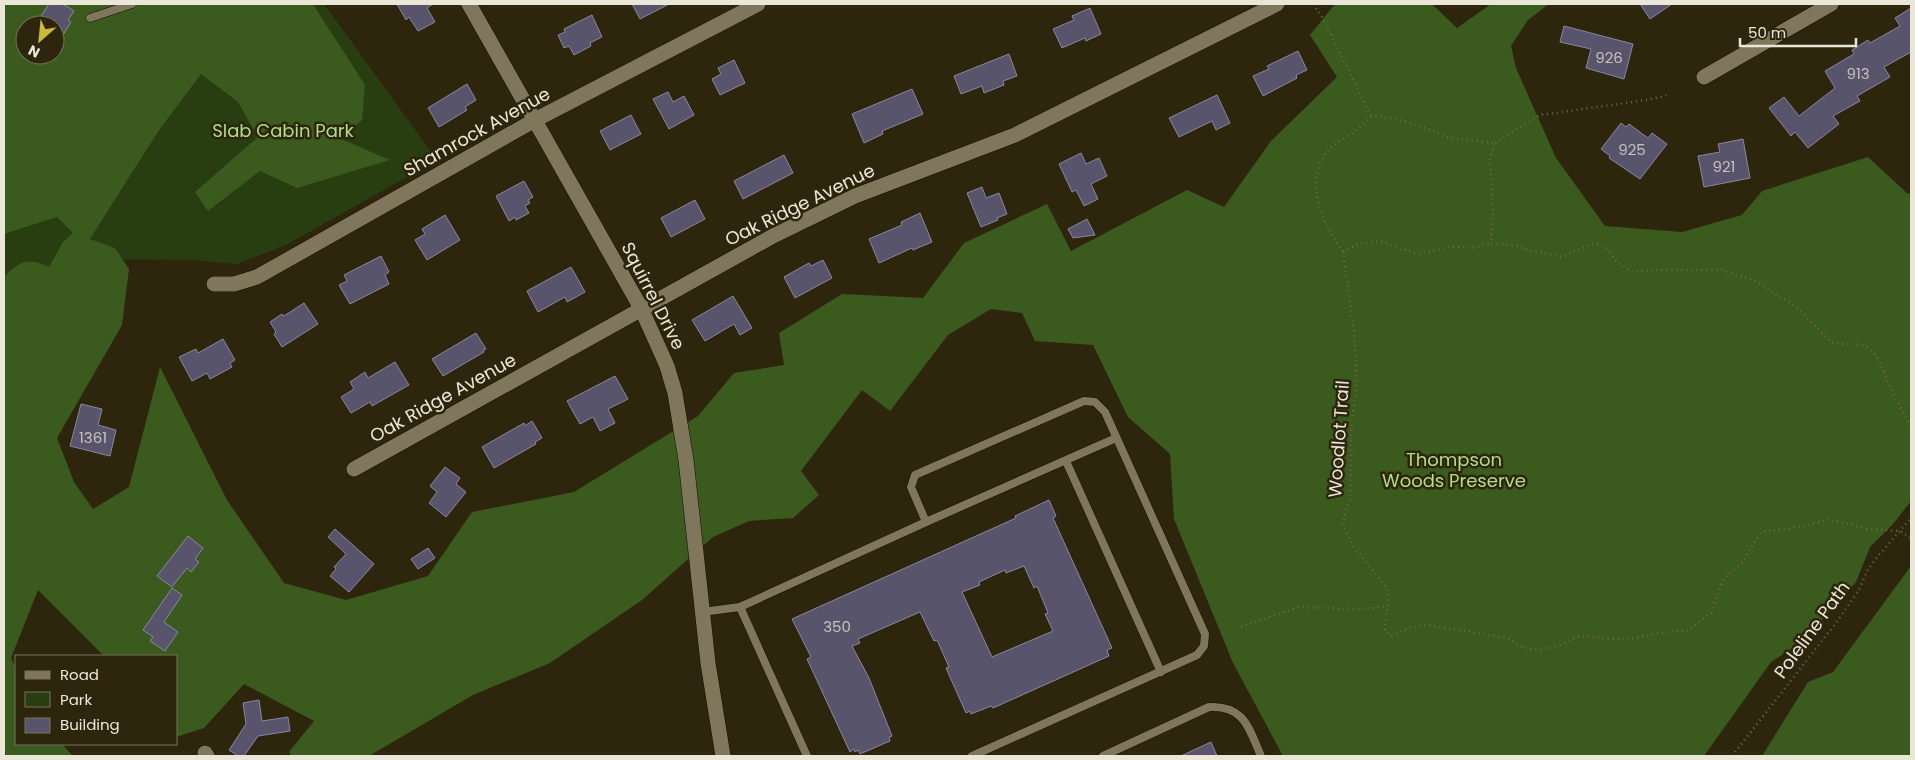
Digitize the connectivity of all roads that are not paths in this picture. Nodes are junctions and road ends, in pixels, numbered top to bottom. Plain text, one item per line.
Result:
1 (132, 4) edge
2 (469, 4) edge
3 (758, 4) edge
4 (1277, 4) edge
5 (1831, 4) edge
6 (90, 18) dead end
7 (1704, 77) dead end
8 (535, 120) junction
9 (214, 284) dead end
10 (641, 308) junction
11 (1116, 438) junction
12 (1066, 461) junction
13 (354, 469) dead end
14 (926, 522) junction
15 (740, 607) junction
16 (702, 612) junction
17 (1162, 672) junction
18 (723, 756) edge
19 (807, 756) edge
20 (972, 756) edge
21 (1103, 756) edge
22 (1262, 756) edge

1 - 6 lane
2 - 8 street, Squirrel Drive
3 - 8 street, Shamrock Avenue
4 - 10 street, Oak Ridge Avenue
5 - 7 street
8 - 9 street, Shamrock Avenue
8 - 10 street, Squirrel Drive
10 - 13 street, Oak Ridge Avenue
10 - 16 street, Squirrel Drive
11 - 12 lane
11 - 14 lane
11 - 17 lane
12 - 14 lane
12 - 17 lane
14 - 15 lane
15 - 16 lane
15 - 19 lane
16 - 18 street, Squirrel Drive
17 - 20 lane
21 - 22 lane

